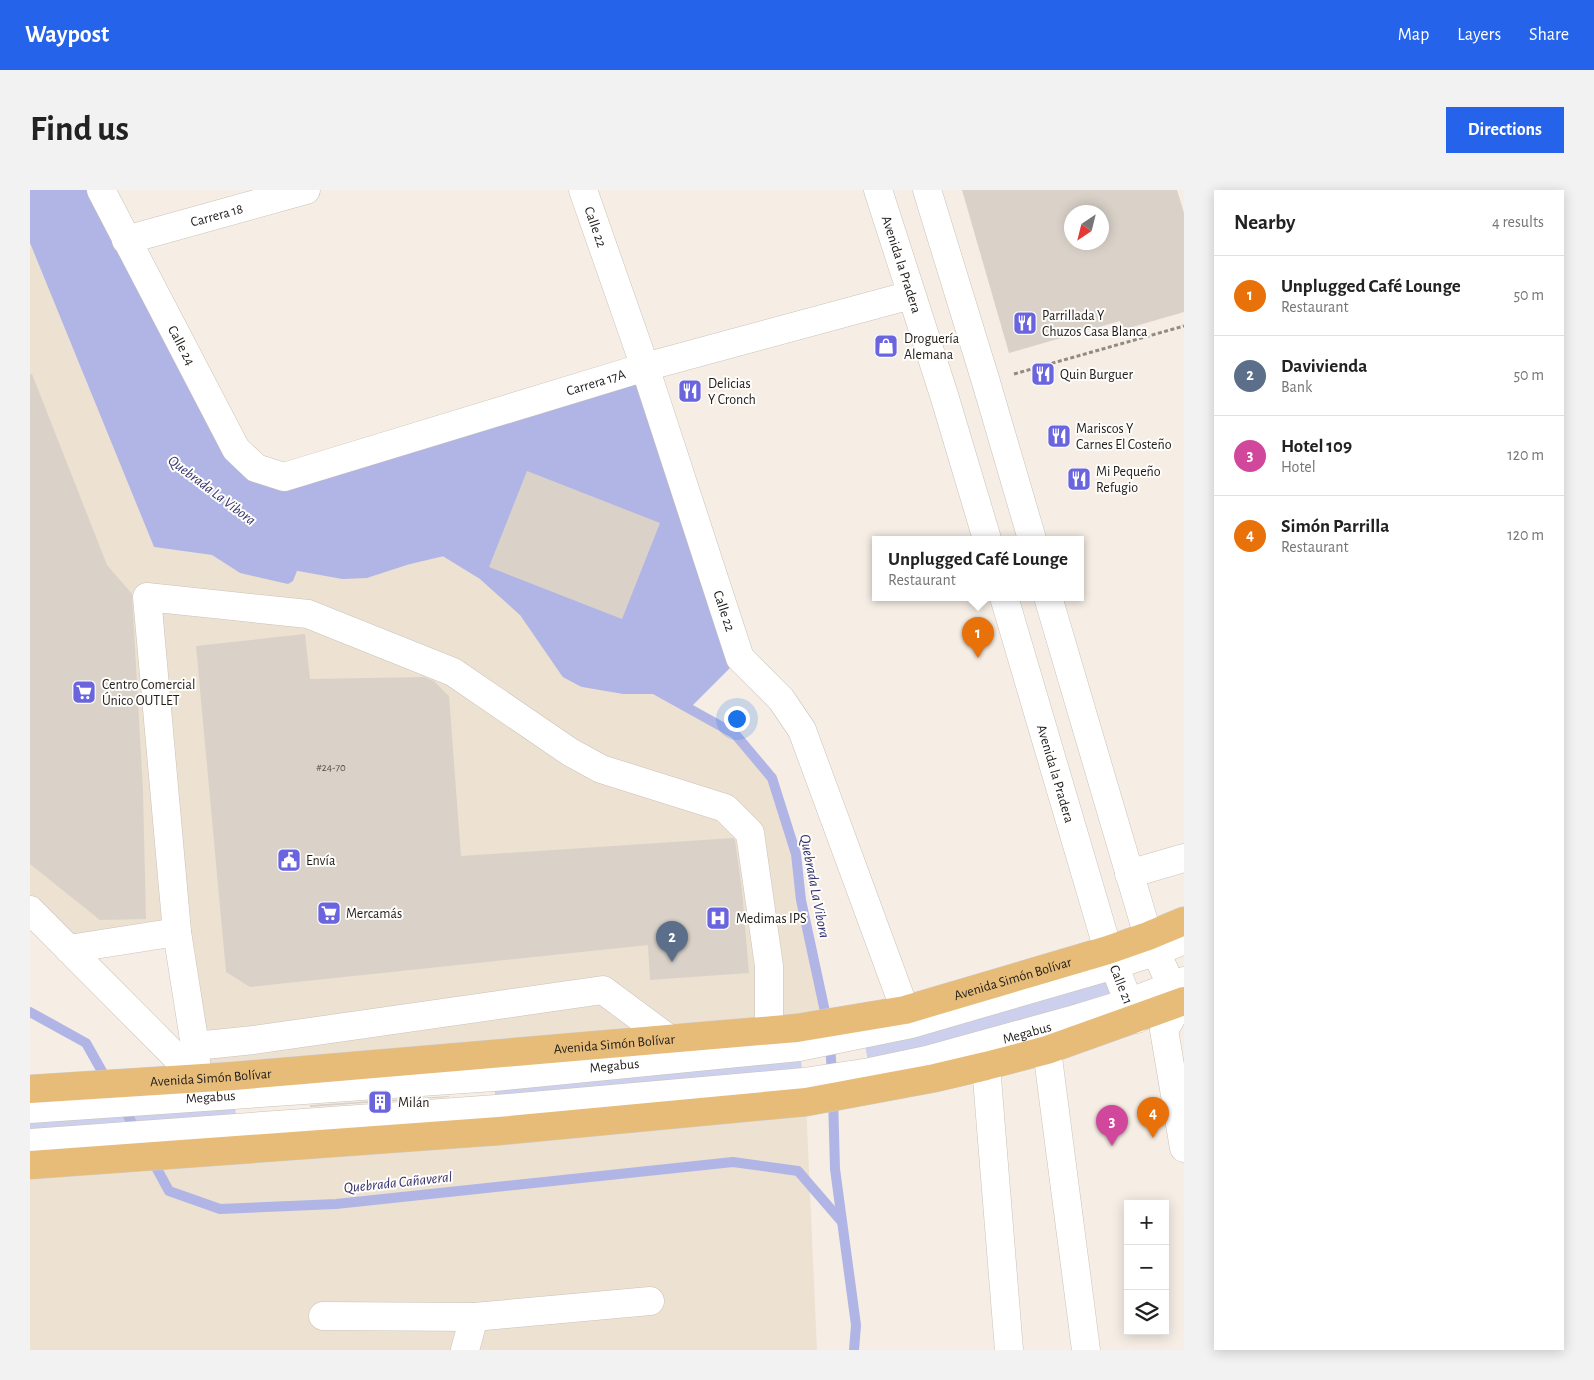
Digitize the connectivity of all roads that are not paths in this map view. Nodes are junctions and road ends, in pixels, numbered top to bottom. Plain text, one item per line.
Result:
1 (101, 190) edge
2 (306, 190) edge
3 (583, 190) edge
4 (878, 190) edge
5 (927, 190) edge
6 (126, 240) junction
7 (911, 295) junction
8 (645, 367) junction
9 (284, 477) joint
10 (986, 536) edge
11 (1031, 536) edge
12 (1005, 601) edge
13 (1049, 601) edge
14 (1184, 858) edge
15 (1129, 874) junction
16 (30, 910) edge
17 (1184, 921) edge
18 (177, 932) junction
19 (1184, 940) edge
20 (1152, 944) junction
21 (68, 949) junction
22 (1111, 958) junction
23 (1180, 992) edge
24 (905, 1010) junction
25 (1131, 1010) junction
26 (861, 1026) junction
27 (1164, 1030) junction
28 (769, 1031) junction
29 (798, 1037) junction
30 (669, 1039) junction
31 (195, 1046) junction
32 (1047, 1050) junction
33 (986, 1066) junction
34 (197, 1078) junction
35 (872, 1081) junction
36 (30, 1089) edge
37 (159, 1090) junction
38 (71, 1096) junction
39 (30, 1109) edge
40 (30, 1143) edge
41 (1184, 1148) edge
42 (80, 1151) junction
43 (30, 1165) edge
44 (650, 1301) dead end
45 (323, 1316) dead end
46 (474, 1317) junction
47 (465, 1350) edge
48 (1009, 1350) edge
49 (1086, 1350) edge

1 - 6 street, Calle 24
2 - 6 street, Carrera 18
3 - 8 street, Calle 22
4 - 7 street, Avenida la Pradera
5 - 11 street
6 - 9 street, Calle 24
7 - 8 street, Carrera 17A
7 - 10 street, Avenida la Pradera
8 - 9 street, Carrera 17A
8 - 24 street, Calle 22
12 - 22 street, Avenida la Pradera
13 - 15 street
14 - 15 street
15 - 20 street
16 - 21 street
17 - 20 main road, Avenida Simón Bolívar
18 - 21 street
18 - 28 street
18 - 31 street
19 - 20 street
20 - 22 main road, Avenida Simón Bolívar
20 - 23 street
21 - 34 street
22 - 24 main road, Avenida Simón Bolívar
22 - 25 street, Calle 21
22 - 26 street
23 - 25 main road
23 - 27 street
24 - 26 main road, Avenida Simón Bolívar
25 - 27 street
25 - 32 main road
25 - 35 street, Megabus
26 - 29 main road, Avenida Simón Bolívar
27 - 41 street
28 - 29 main road, Avenida Simón Bolívar
28 - 30 main road, Avenida Simón Bolívar
29 - 37 street, Megabus
30 - 31 street
30 - 34 main road, Avenida Simón Bolívar
31 - 34 street
32 - 33 main road
32 - 49 street
33 - 35 main road
33 - 48 street
34 - 37 main road, Avenida Simón Bolívar
35 - 42 main road
36 - 38 main road, Avenida Simón Bolívar
37 - 38 main road, Avenida Simón Bolívar
38 - 39 street
40 - 42 street
42 - 43 main road
44 - 46 street
45 - 46 street
46 - 47 street

